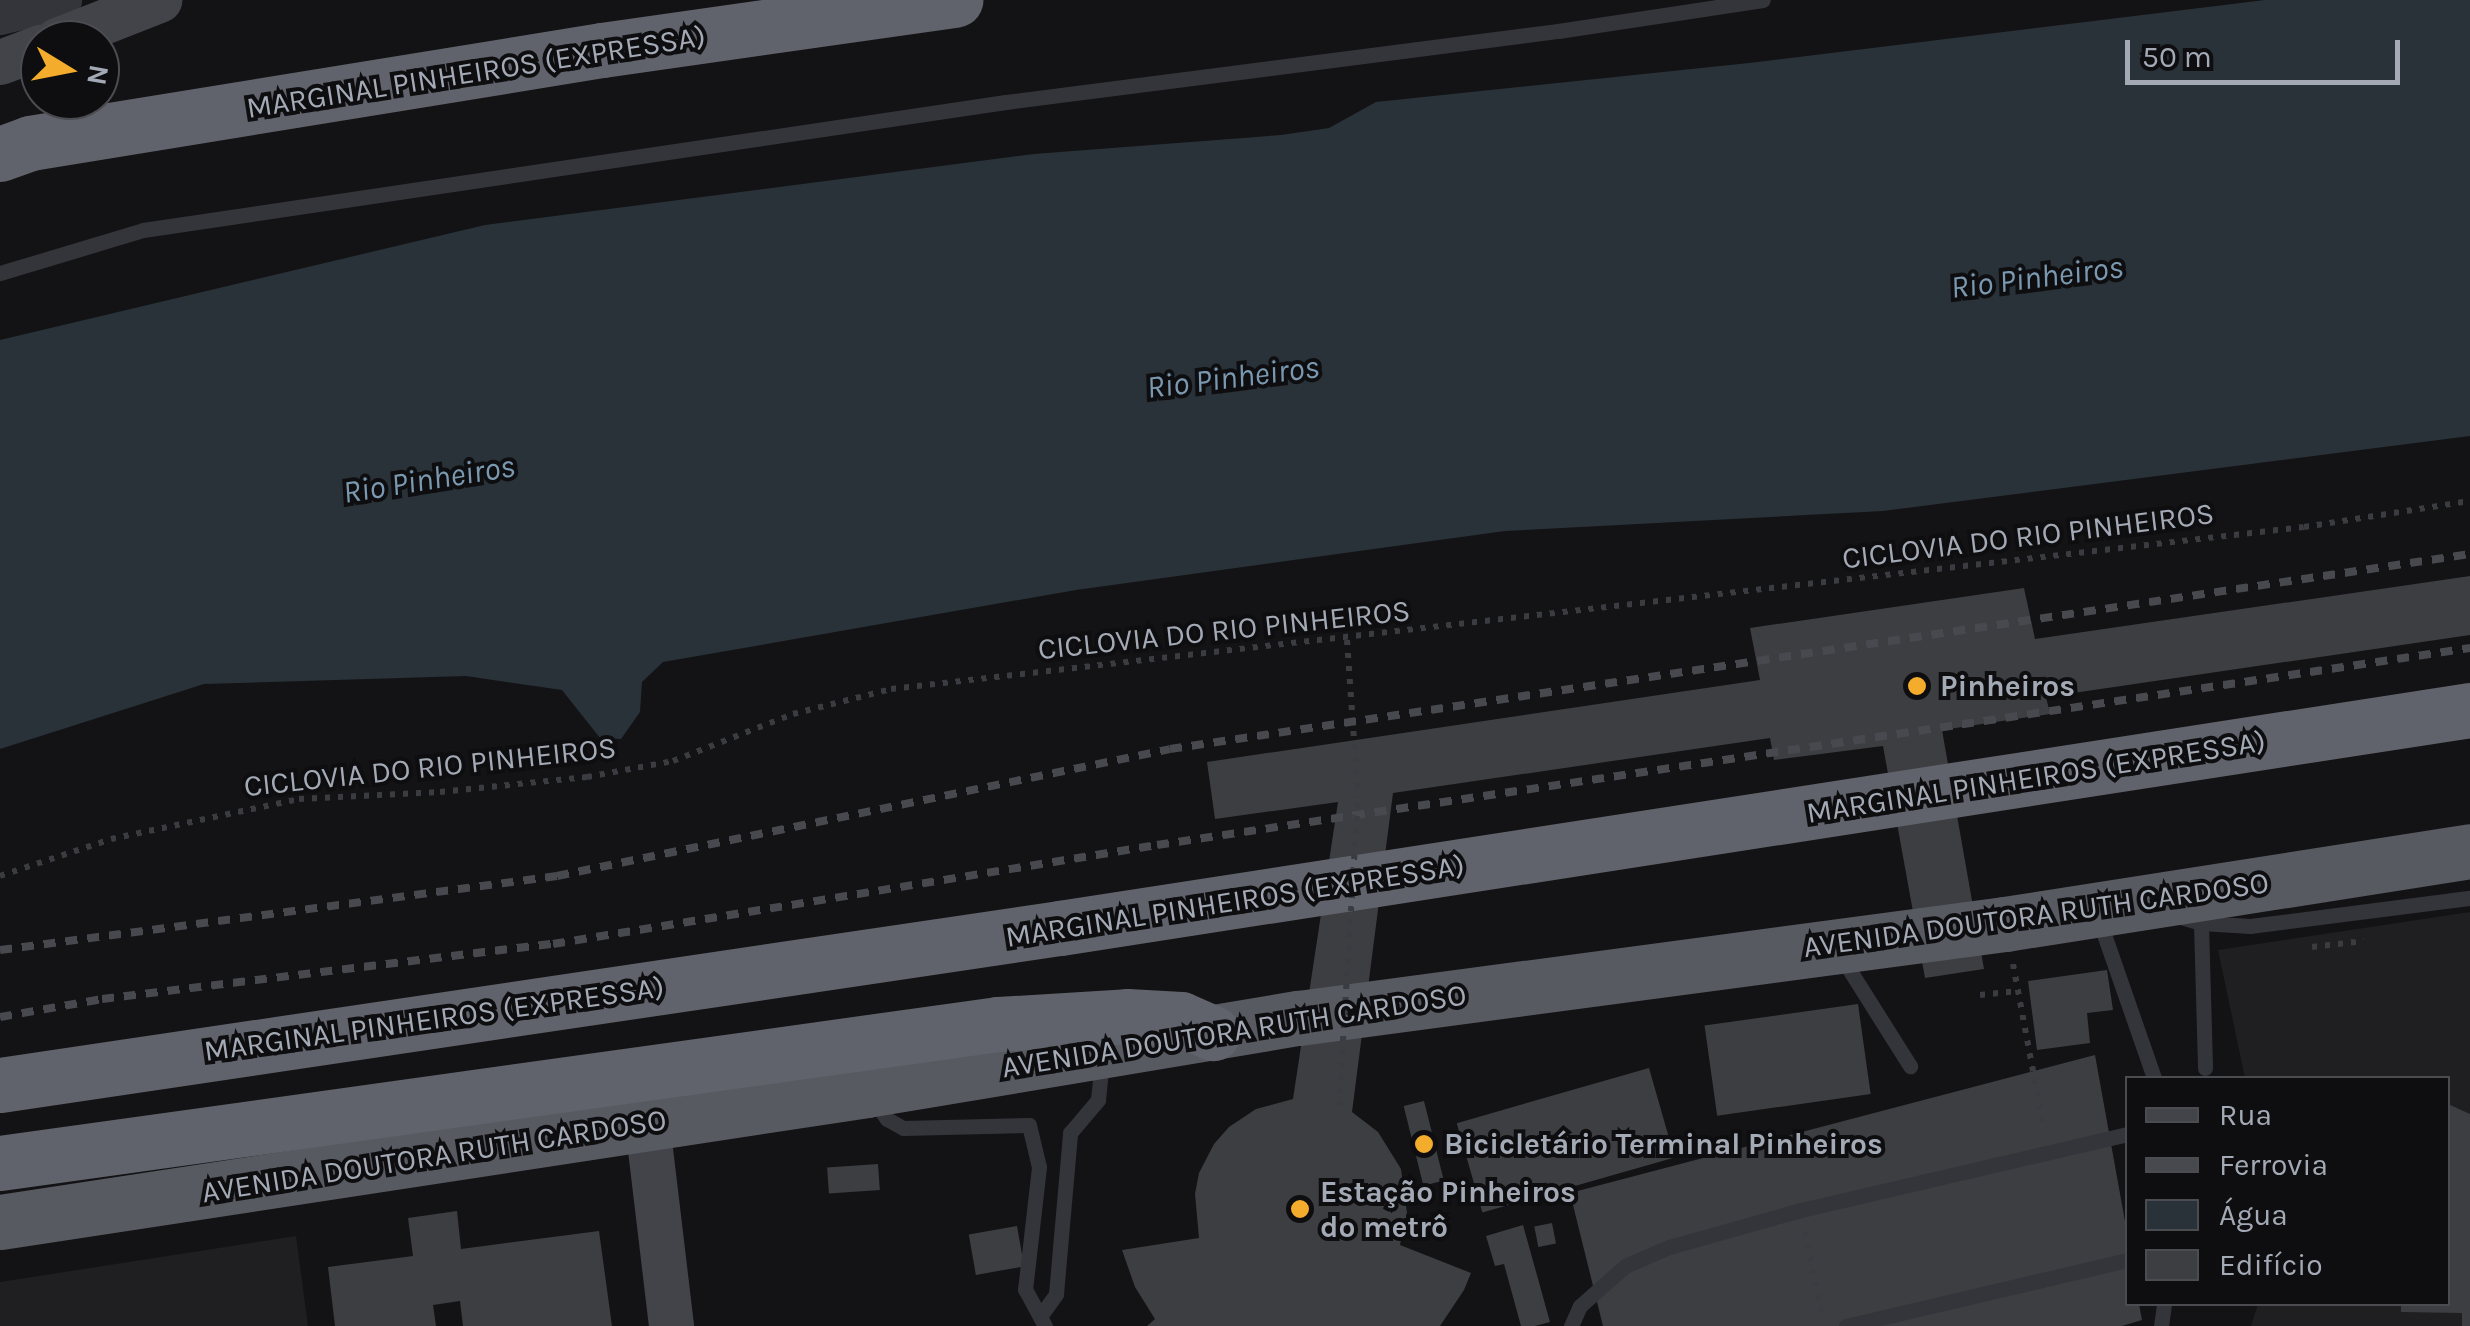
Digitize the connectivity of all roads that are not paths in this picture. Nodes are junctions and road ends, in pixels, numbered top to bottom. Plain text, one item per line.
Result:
1 (62, 0) edge
2 (159, 0) edge
3 (955, 0) edge
4 (1763, 0) edge
5 (0, 14) edge
6 (108, 20) edge
7 (10, 148) edge
8 (0, 273) edge
9 (2470, 710) edge
10 (2470, 851) edge
11 (2470, 898) edge
12 (2114, 905) junction
13 (2201, 923) junction
14 (1835, 946) junction
15 (1213, 1033) junction
16 (1101, 1052) junction
17 (1910, 1066) dead end
18 (2206, 1068) dead end
19 (2154, 1076) edge
20 (0, 1084) edge
21 (867, 1090) junction
22 (647, 1124) junction
23 (2125, 1135) edge
24 (0, 1162) edge
25 (4, 1225) edge
26 (2125, 1261) edge
27 (1043, 1320) edge
28 (671, 1326) edge
29 (1571, 1326) edge
30 (1846, 1326) edge

1 - 5 street
2 - 6 main road
3 - 7 highway, MARGINAL PINHEIROS (EXPRESSA)
4 - 8 lane
9 - 20 highway, MARGINAL PINHEIROS (EXPRESSA)
10 - 12 highway, AVENIDA DOUTORA RUTH CARDOSO
11 - 13 lane
12 - 13 lane
12 - 14 highway, AVENIDA DOUTORA RUTH CARDOSO
12 - 19 lane
13 - 18 lane
14 - 15 highway, AVENIDA DOUTORA RUTH CARDOSO
14 - 17 lane
15 - 16 highway, AVENIDA DOUTORA RUTH CARDOSO
15 - 24 highway
16 - 21 highway, AVENIDA DOUTORA RUTH CARDOSO
16 - 27 lane
21 - 22 highway, AVENIDA DOUTORA RUTH CARDOSO
21 - 27 lane
22 - 25 highway, AVENIDA DOUTORA RUTH CARDOSO
22 - 28 main road
23 - 29 lane
26 - 30 lane

